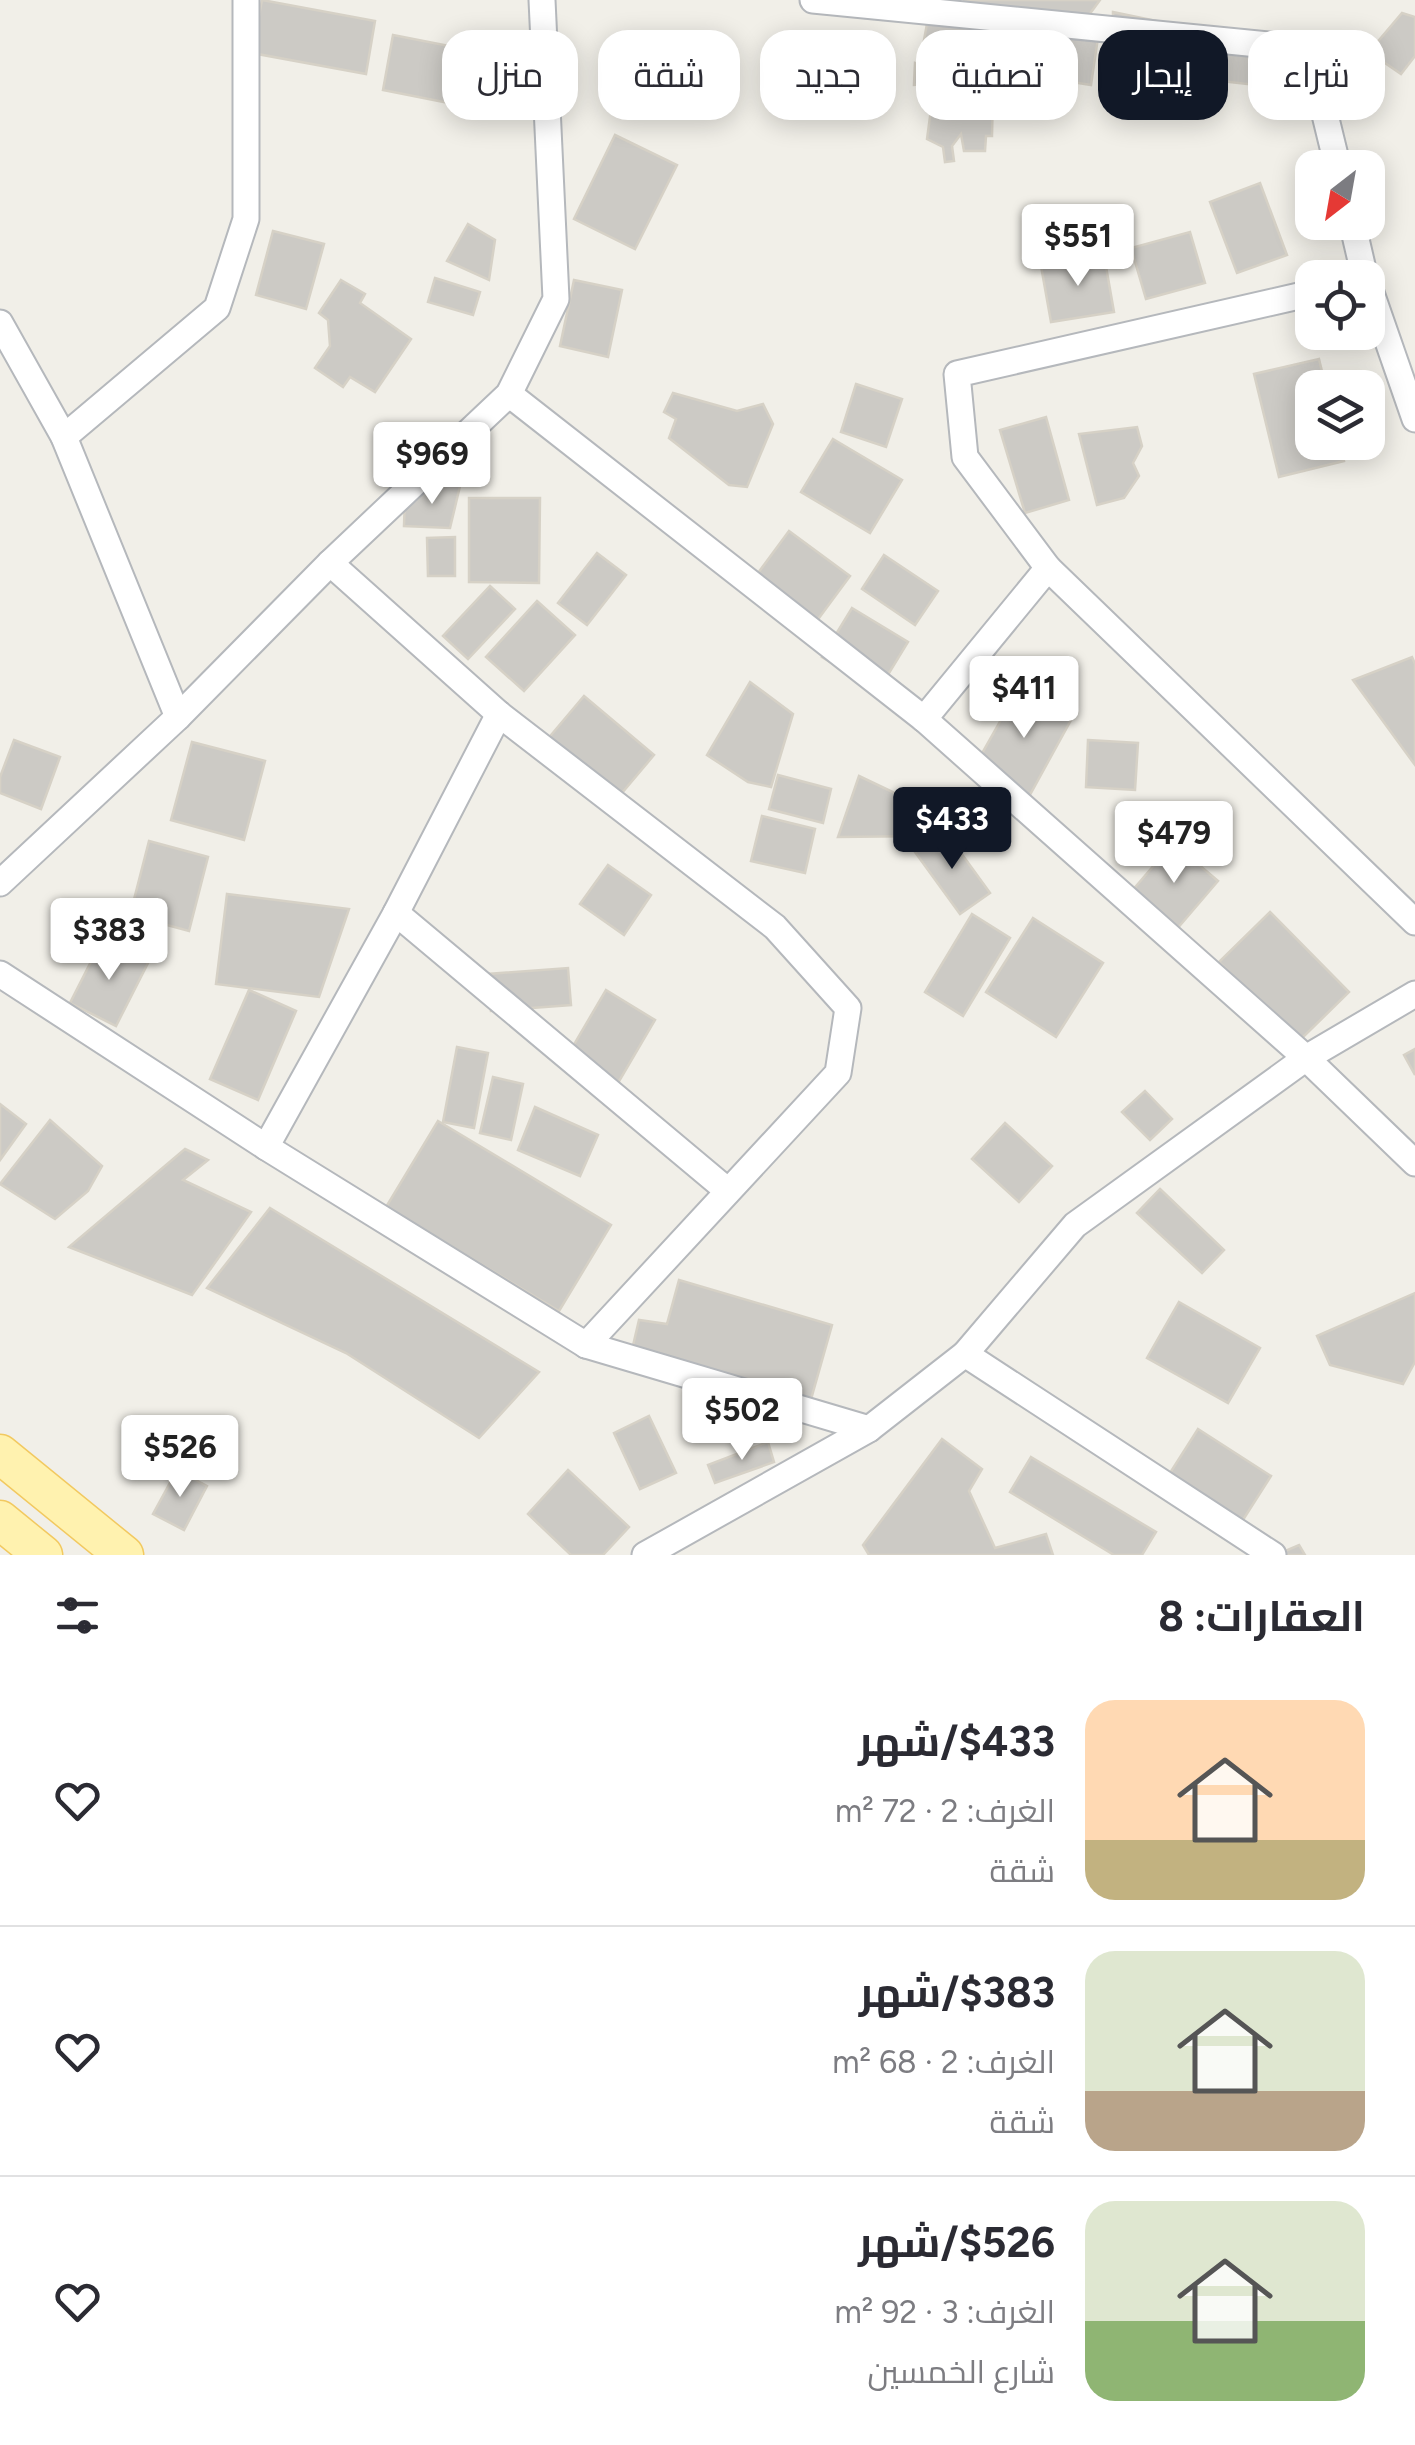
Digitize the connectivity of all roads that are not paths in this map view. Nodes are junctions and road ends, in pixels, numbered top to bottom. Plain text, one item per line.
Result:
1 (246, 0) edge
2 (542, 0) edge
3 (813, 0) edge
4 (1334, 150) edge
5 (1295, 296) edge
6 (0, 323) edge
7 (1385, 335) edge
8 (509, 394) junction
9 (1415, 420) edge
10 (64, 437) junction
11 (330, 563) junction
12 (1048, 568) junction
13 (499, 714) junction
14 (178, 716) junction
15 (924, 718) junction
16 (0, 883) edge
17 (396, 913) junction
18 (1415, 922) edge
19 (0, 974) edge
20 (1415, 994) edge
21 (1306, 1058) junction
22 (266, 1147) junction
23 (1415, 1163) edge
24 (728, 1191) junction
25 (586, 1345) junction
26 (965, 1354) junction
27 (869, 1430) junction
28 (0, 1454) edge
29 (0, 1520) edge
30 (43, 1555) edge
31 (124, 1555) edge
32 (646, 1555) edge
33 (1274, 1555) edge

1 - 10 street
2 - 8 street
3 - 4 street
5 - 12 street
6 - 10 street
7 - 9 street
8 - 11 street
8 - 15 street
10 - 14 street
11 - 13 street
11 - 14 street
12 - 15 street
12 - 18 street
13 - 17 street
13 - 24 street
14 - 16 street
15 - 21 street
17 - 22 street
17 - 24 street
19 - 22 street
20 - 21 street
21 - 23 street
21 - 26 street
22 - 25 street
24 - 25 street
25 - 27 street
26 - 27 street
26 - 33 street
27 - 32 street
28 - 31 main road
29 - 30 main road

